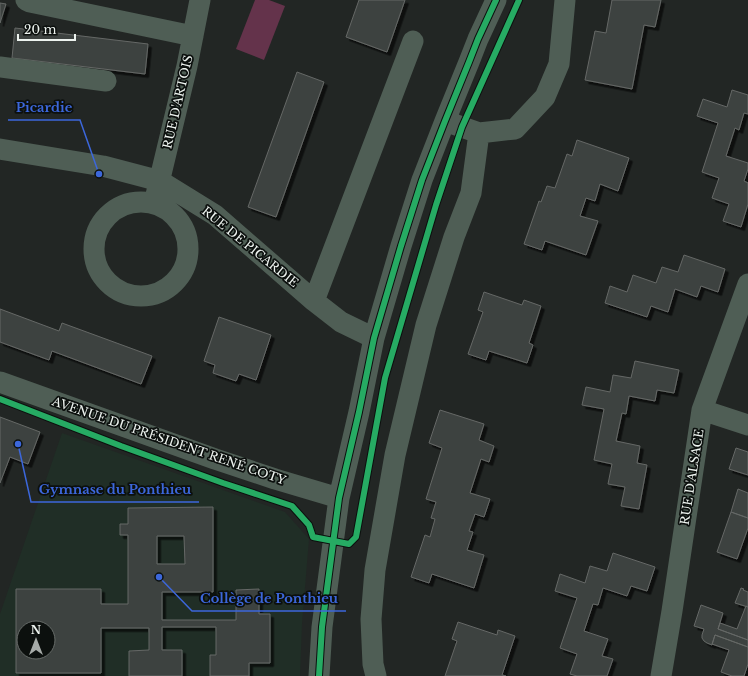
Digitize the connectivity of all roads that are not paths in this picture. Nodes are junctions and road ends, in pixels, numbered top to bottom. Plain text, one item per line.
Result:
1 (26, 0) edge
2 (200, 0) edge
3 (496, 0) edge
4 (565, 0) edge
5 (193, 36) junction
6 (413, 42) dead end
7 (0, 67) edge
8 (106, 81) dead end
9 (445, 121) junction
10 (479, 133) junction
11 (0, 149) edge
12 (160, 181) junction
13 (154, 203) junction
14 (748, 284) edge
15 (314, 301) junction
16 (374, 338) junction
17 (0, 382) edge
18 (702, 410) junction
19 (748, 424) edge
20 (340, 498) junction
21 (319, 676) edge
22 (376, 676) edge
23 (660, 676) edge

1 - 5 street
2 - 5 street, RUE D'ARTOIS
3 - 9 street
4 - 10 street
5 - 12 street, RUE D'ARTOIS
6 - 15 street
7 - 8 street
9 - 10 street
9 - 16 street
10 - 22 street
11 - 12 street, RUE DE PICARDIE
12 - 13 street, RUE D'ARTOIS
12 - 15 street, RUE DE PICARDIE
13 - 13 street
14 - 18 street, RUE D'ALSACE
15 - 16 street, RUE DE PICARDIE
16 - 20 street
17 - 20 street, AVENUE DU PRÉSIDENT RENÉ COTY
18 - 19 street
18 - 23 street, RUE D'ALSACE
20 - 21 street

